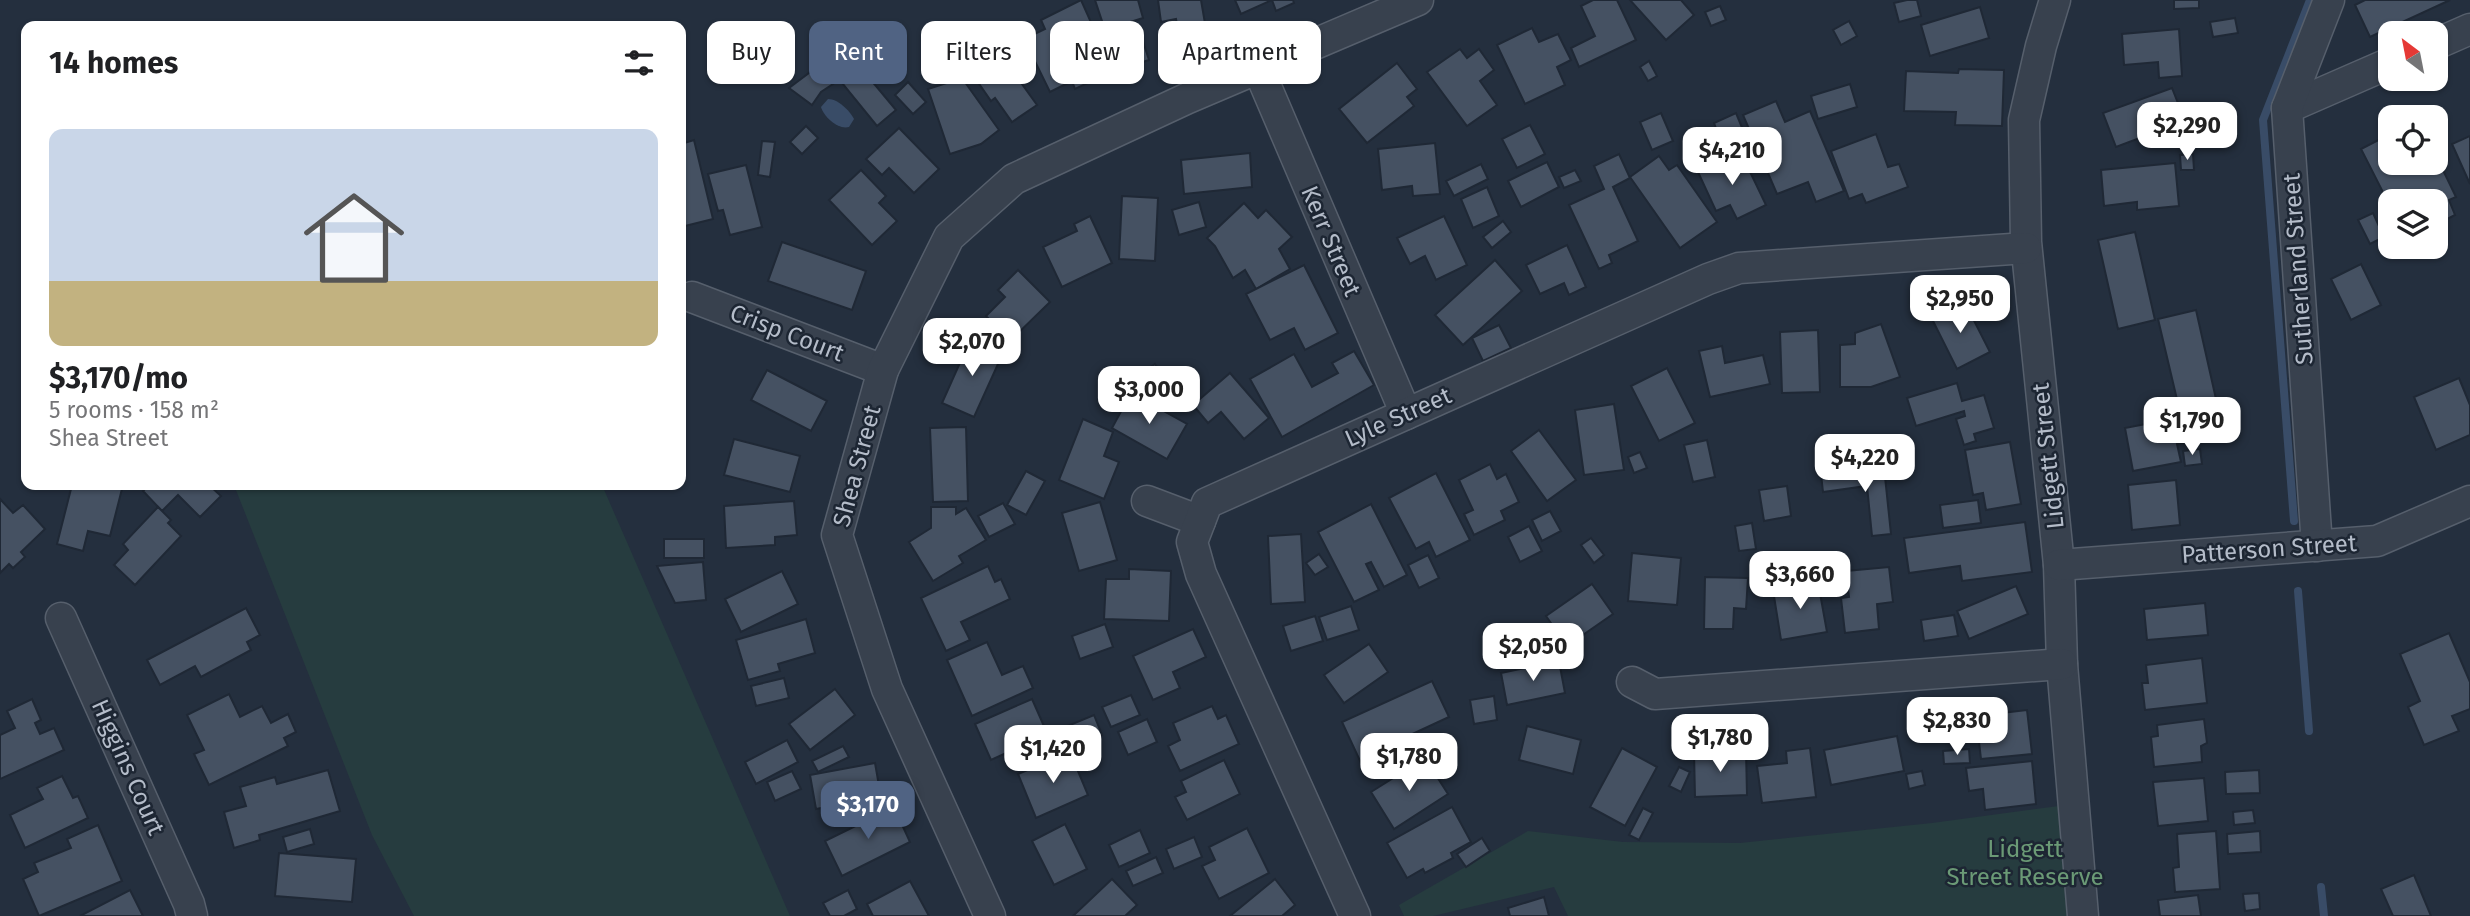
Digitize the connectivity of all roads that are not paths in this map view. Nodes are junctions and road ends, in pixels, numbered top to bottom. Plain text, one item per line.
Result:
1 (1418, 0) edge
2 (2055, 0) edge
3 (2329, 0) edge
4 (2470, 29) edge
5 (2448, 39) edge
6 (1321, 41) edge
7 (2378, 68) edge
8 (1223, 84) edge
9 (1265, 84) edge
10 (2287, 108) junction
11 (2026, 248) junction
12 (692, 297) dead end
13 (883, 370) junction
14 (1406, 414) junction
15 (1147, 501) dead end
16 (2470, 501) edge
17 (1200, 521) junction
18 (2317, 546) junction
19 (2059, 565) junction
20 (61, 618) dead end
21 (2062, 664) junction
22 (1632, 682) dead end
23 (192, 916) edge
24 (990, 916) edge
25 (1355, 916) edge
26 (2083, 916) edge

1 - 6 street, Shea Street
2 - 11 street, Lidgett Street
3 - 10 street, Sutherland Street
4 - 5 street
7 - 10 street
8 - 13 street, Shea Street
9 - 14 street, Kerr Street
10 - 18 street, Sutherland Street
11 - 14 street, Lyle Street
11 - 19 street, Lidgett Street
12 - 13 street, Crisp Court
13 - 24 street, Shea Street
14 - 17 street, Lyle Street
15 - 17 street
16 - 18 street, Patterson Street
17 - 25 street
18 - 19 street, Patterson Street
19 - 21 street, Lidgett Street
20 - 23 street, Higgins Court
21 - 22 street
21 - 26 street, Lidgett Street

